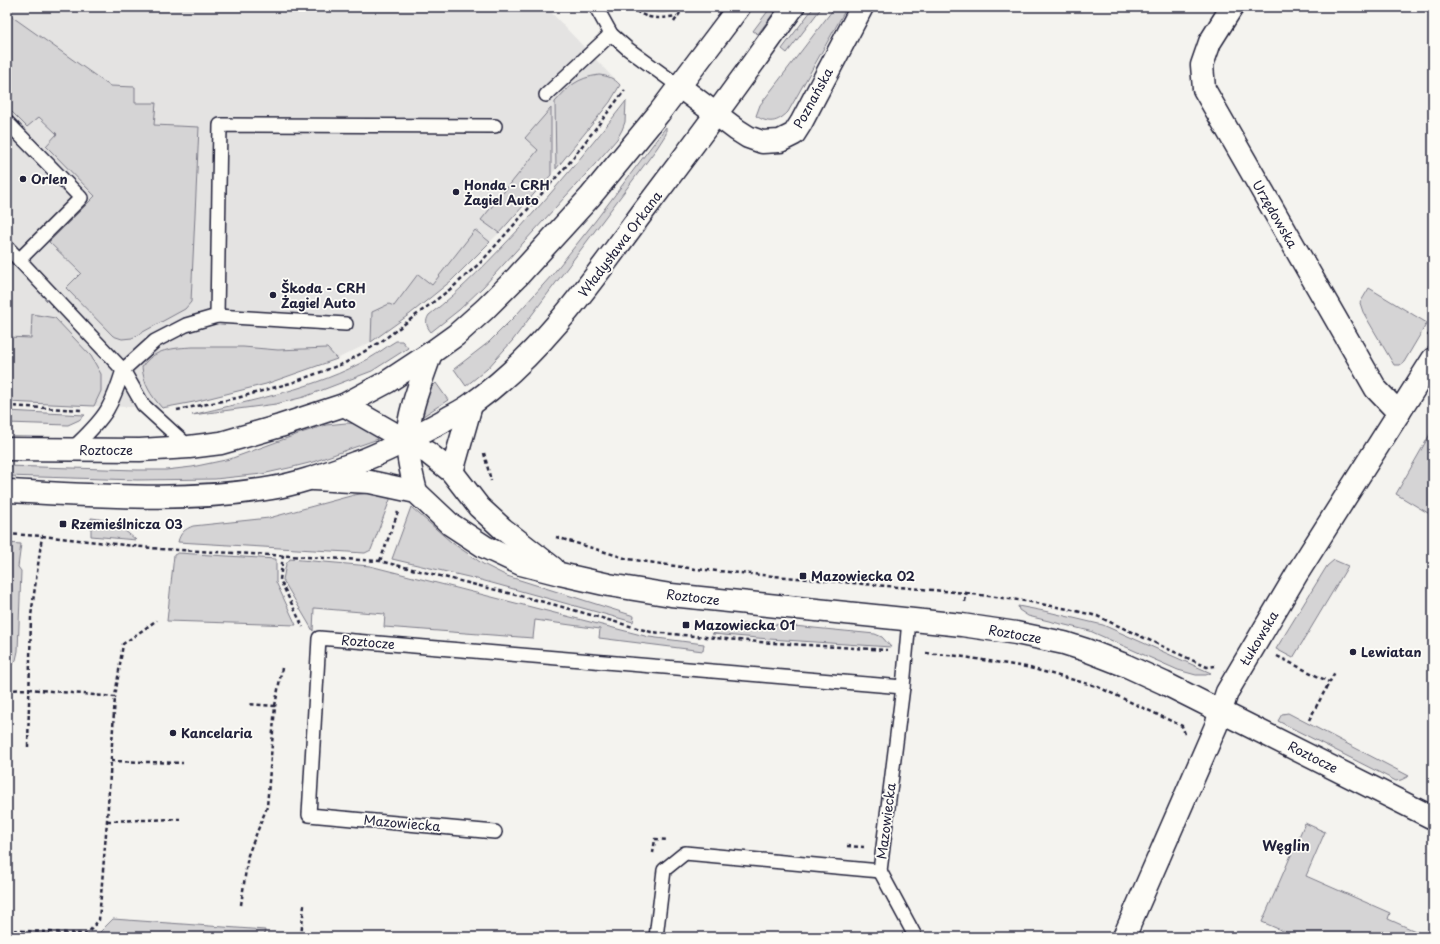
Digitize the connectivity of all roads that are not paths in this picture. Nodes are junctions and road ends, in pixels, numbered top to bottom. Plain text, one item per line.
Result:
1 (596, 7) edge
2 (739, 7) edge
3 (793, 7) edge
4 (862, 7) edge
5 (1232, 7) edge
6 (611, 34) junction
7 (680, 87) junction
8 (546, 95) dead end
9 (716, 115) junction
10 (7, 122) edge
11 (495, 126) dead end
12 (7, 247) edge
13 (19, 260) junction
14 (217, 316) junction
15 (346, 324) dead end
16 (431, 353) junction
17 (1432, 361) edge
18 (123, 370) junction
19 (344, 404) junction
20 (471, 405) junction
21 (1399, 413) junction
22 (407, 441) junction
23 (189, 447) junction
24 (7, 448) edge
25 (71, 450) junction
26 (452, 472) junction
27 (313, 479) junction
28 (7, 491) edge
29 (416, 492) junction
30 (560, 574) junction
31 (909, 620) junction
32 (903, 687) junction
33 (1220, 711) junction
34 (308, 815) joint
35 (1433, 818) edge
36 (495, 832) dead end
37 (880, 871) junction
38 (656, 937) edge
39 (913, 937) edge
40 (1124, 937) edge

1 - 6 lane
2 - 7 street
3 - 9 street, Władysława Orkana
4 - 9 street, Poznańska
5 - 21 street, Urzędowska
6 - 7 lane
6 - 8 lane
7 - 9 street, Poznańska
7 - 16 street
9 - 20 street, Władysława Orkana
10 - 13 lane
11 - 14 lane
12 - 13 lane
13 - 18 lane
14 - 15 lane
14 - 18 lane
16 - 19 street, Roztocze
16 - 22 street
17 - 21 street, Łukowska
18 - 23 lane
18 - 25 lane
19 - 22 street, Roztocze
19 - 23 street, Roztocze
20 - 22 street, Władysława Orkana
20 - 26 street
21 - 33 street, Łukowska
22 - 26 street, Roztocze
22 - 27 street
22 - 29 street
23 - 25 street, Roztocze
24 - 25 street, Roztocze
26 - 30 street, Roztocze
27 - 28 street
27 - 29 street
29 - 30 street, Roztocze
30 - 31 street, Roztocze
31 - 32 lane, Mazowiecka
31 - 33 street, Roztocze
32 - 34 lane, Roztocze
32 - 37 lane, Mazowiecka
33 - 35 street, Roztocze
33 - 40 street, Łukowska
34 - 36 lane, Mazowiecka
37 - 38 lane, Mazowiecka
37 - 39 lane

